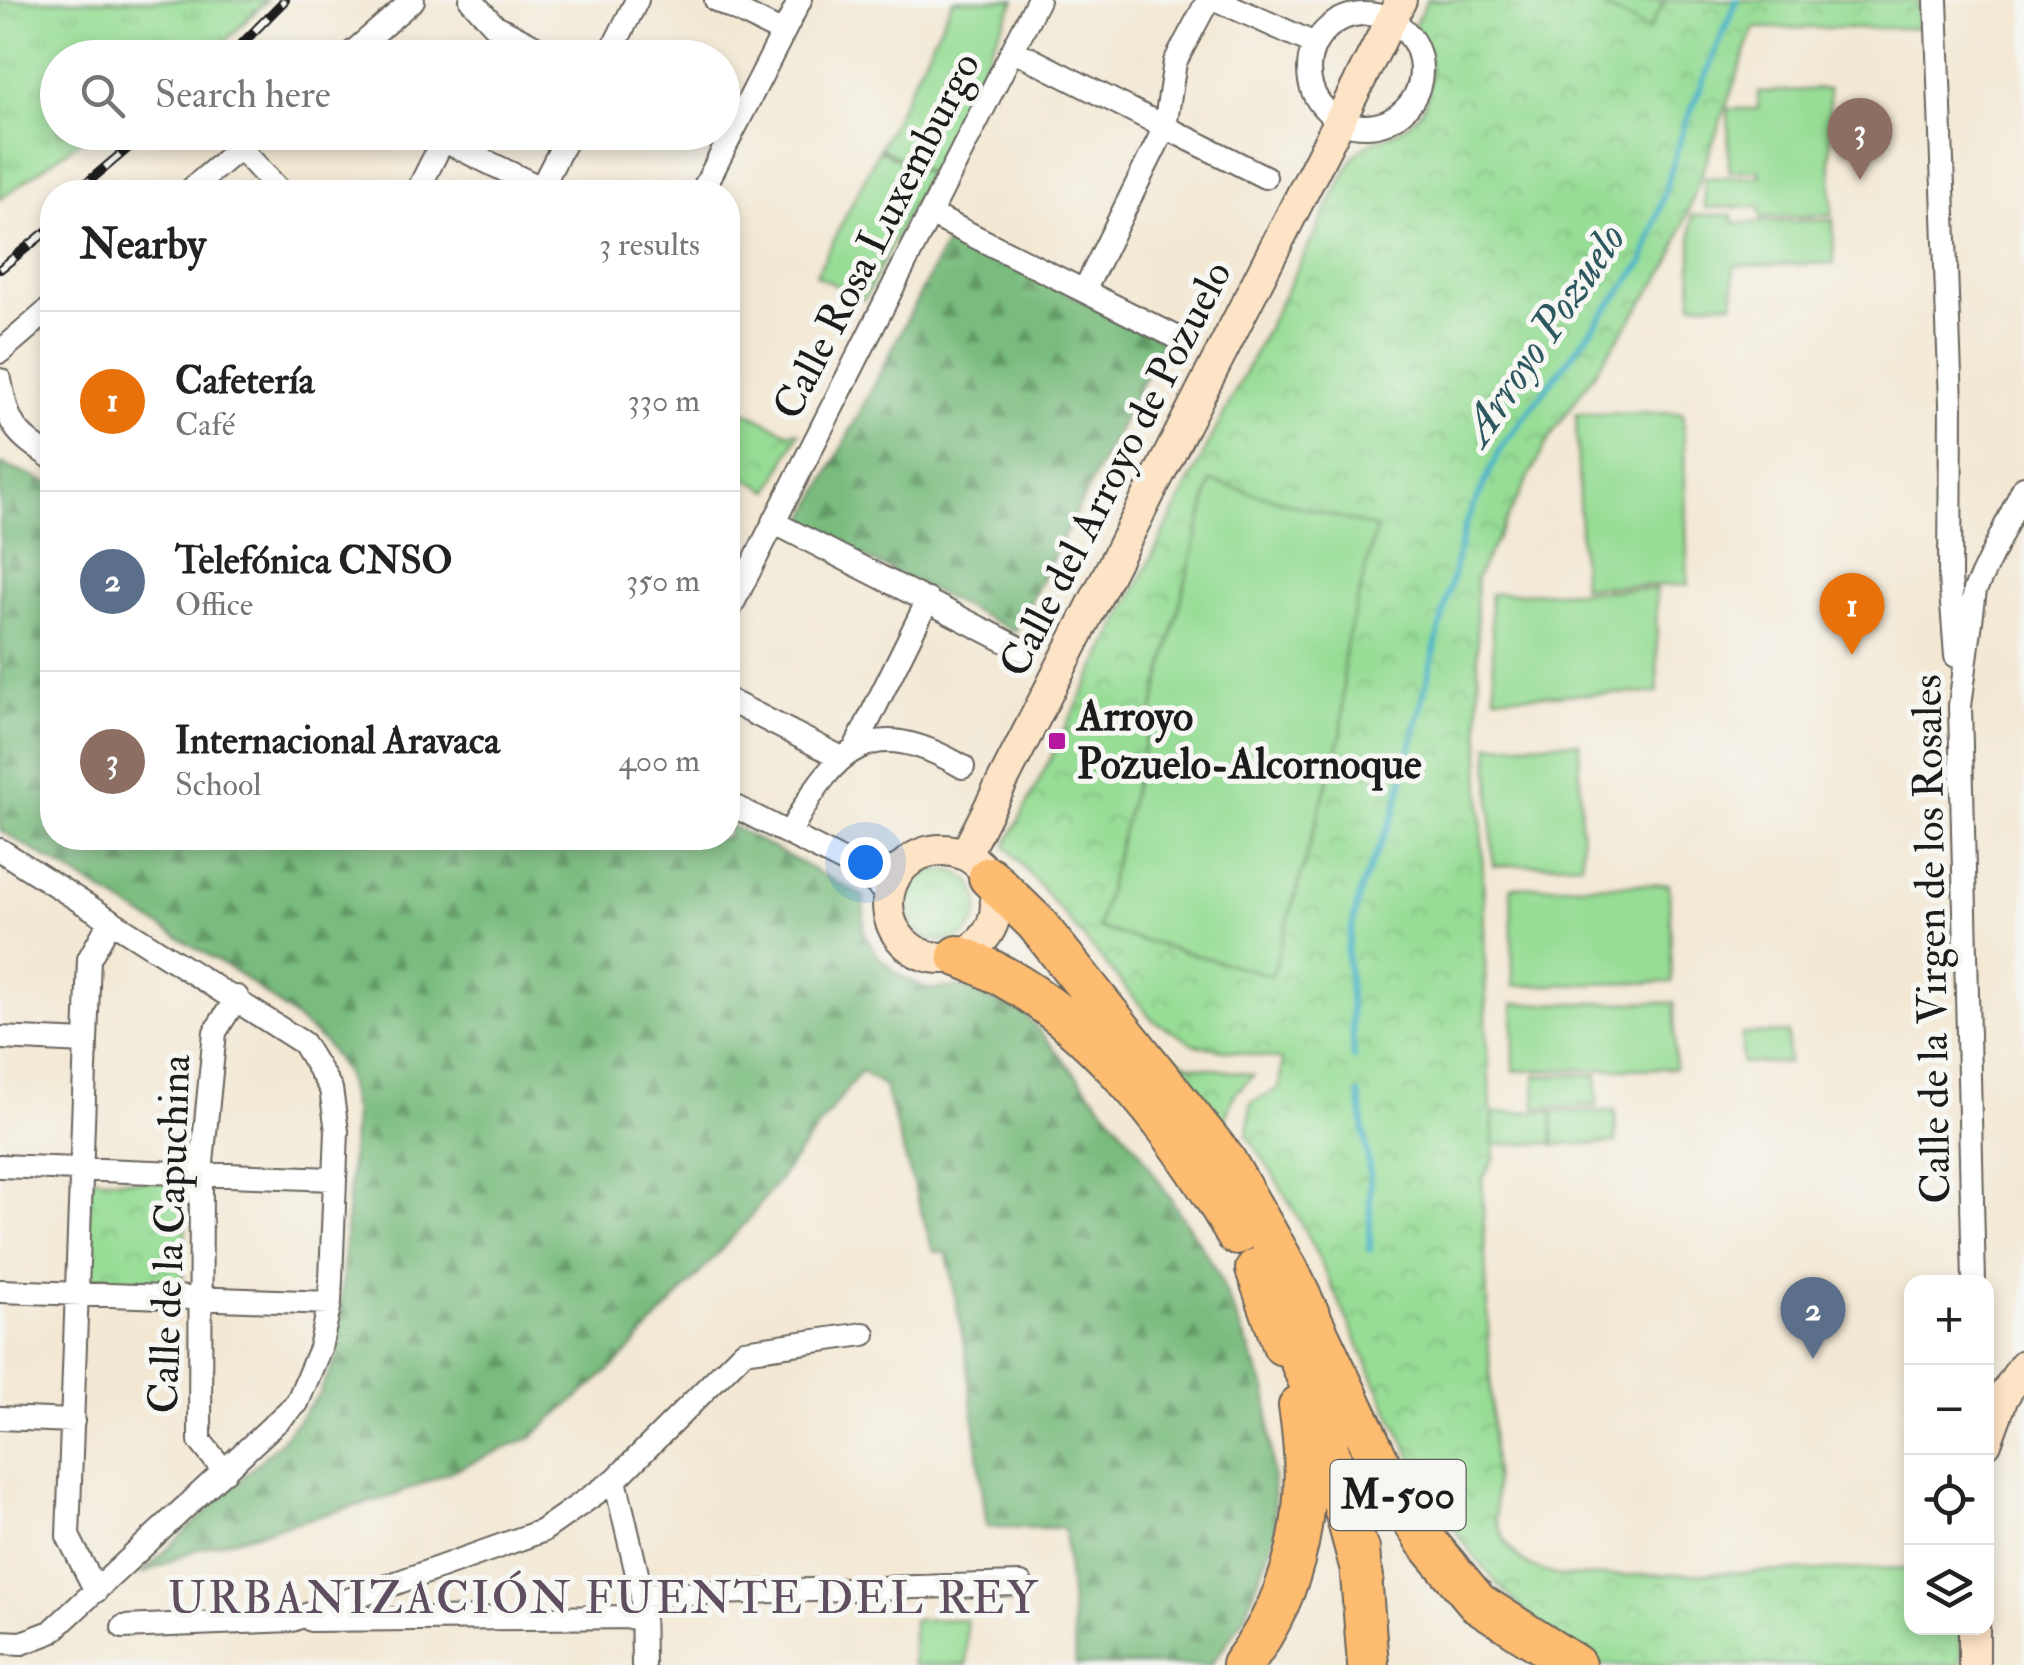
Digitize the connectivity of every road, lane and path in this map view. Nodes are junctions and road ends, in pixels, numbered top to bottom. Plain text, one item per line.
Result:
1 (413, 0) edge
2 (471, 0) edge
3 (638, 0) edge
4 (716, 0) edge
5 (800, 0) edge
6 (1038, 0) edge
7 (1208, 0) edge
8 (1217, 0) edge
9 (1936, 0) edge
10 (1396, 10) edge
11 (783, 33) junction
12 (367, 40) edge
13 (523, 40) edge
14 (617, 40) edge
15 (1314, 44) junction
16 (1013, 50) junction
17 (740, 118) edge
18 (1340, 120) junction
19 (1166, 127) junction
20 (237, 150) edge
21 (255, 150) edge
22 (430, 150) edge
23 (462, 150) edge
24 (562, 150) edge
25 (724, 150) edge
26 (1265, 177) dead end
27 (202, 180) edge
28 (274, 180) edge
29 (421, 180) edge
30 (521, 180) edge
31 (548, 180) edge
32 (708, 180) edge
33 (930, 214) junction
34 (1084, 291) junction
35 (40, 320) edge
36 (1182, 340) dead end
37 (0, 352) edge
38 (0, 380) edge
39 (0, 444) edge
40 (40, 450) edge
41 (40, 456) edge
42 (2024, 486) edge
43 (773, 522) junction
44 (1952, 522) junction
45 (1997, 540) junction
46 (740, 589) edge
47 (928, 600) junction
48 (1023, 650) dead end
49 (740, 705) edge
50 (1960, 706) junction
51 (848, 754) junction
52 (964, 767) dead end
53 (740, 809) edge
54 (789, 834) junction
55 (0, 850) edge
56 (977, 866) junction
57 (903, 867) junction
58 (862, 871) junction
59 (889, 896) junction
60 (112, 920) junction
61 (958, 956) junction
62 (237, 997) junction
63 (0, 1038) edge
64 (86, 1042) junction
65 (0, 1166) edge
66 (82, 1169) junction
67 (201, 1173) junction
68 (333, 1179) junction
69 (1272, 1270) junction
70 (1974, 1275) edge
71 (0, 1291) edge
72 (77, 1294) junction
73 (198, 1298) junction
74 (330, 1303) junction
75 (864, 1334) dead end
76 (2024, 1365) edge
77 (1994, 1415) edge
78 (0, 1418) edge
79 (72, 1421) junction
80 (225, 1472) junction
81 (615, 1480) junction
82 (1021, 1584) dead end
83 (96, 1591) junction
84 (642, 1606) junction
85 (292, 1620) junction
86 (124, 1627) dead end
87 (1974, 1635) edge
88 (0, 1642) edge
89 (643, 1665) edge
90 (1242, 1665) edge
91 (1368, 1665) edge
92 (1575, 1665) edge
93 (1974, 1665) edge

1 - 12 street
2 - 13 street
3 - 14 street
4 - 11 street
5 - 11 street
6 - 16 street, Calle Rosa Luxemburgo
7 - 19 street
8 - 15 street
9 - 44 street
10 - 15 street
10 - 18 main road, Calle del Arroyo de Pozuelo
10 - 18 street
11 - 17 street
15 - 18 street
16 - 19 street
16 - 33 street, Calle Rosa Luxemburgo
18 - 56 main road, Calle del Arroyo de Pozuelo
19 - 26 street
19 - 34 street
20 - 27 street
21 - 28 street
22 - 29 street
23 - 30 street
24 - 31 street
25 - 32 street
33 - 34 street
33 - 43 street, Calle Rosa Luxemburgo
34 - 36 street
35 - 37 street
38 - 40 street
39 - 41 street
42 - 45 street, Calle de la Virgen de los Rosales
43 - 46 street, Calle Rosa Luxemburgo
43 - 47 street
44 - 45 street
44 - 50 street
45 - 50 street, Calle de la Virgen de los Rosales
47 - 48 street
47 - 51 street
49 - 51 street
50 - 70 street, Calle de la Virgen de los Rosales
51 - 52 street
51 - 54 street
53 - 54 street
54 - 58 street
55 - 60 street
56 - 57 main road
56 - 61 main road
56 - 69 highway
57 - 58 street
57 - 59 main road
58 - 59 street
59 - 61 main road
60 - 62 street
60 - 64 street
61 - 69 highway
62 - 67 street, Calle de la Capuchina
62 - 68 street
63 - 64 street
64 - 66 street
65 - 66 street
66 - 67 street
66 - 72 street
67 - 68 street
67 - 73 street, Calle de la Capuchina
68 - 74 street
69 - 90 highway, M-500
69 - 91 highway, M-500
69 - 92 highway, M-500
71 - 72 street
72 - 73 street
72 - 79 street
73 - 74 street
73 - 80 street, Calle de la Capuchina
74 - 80 street
75 - 81 street
76 - 77 main road
78 - 79 street
79 - 83 street
80 - 83 street
81 - 84 street
81 - 85 street
82 - 84 street
83 - 88 street
84 - 85 street
84 - 89 street
85 - 86 street
87 - 93 main road

